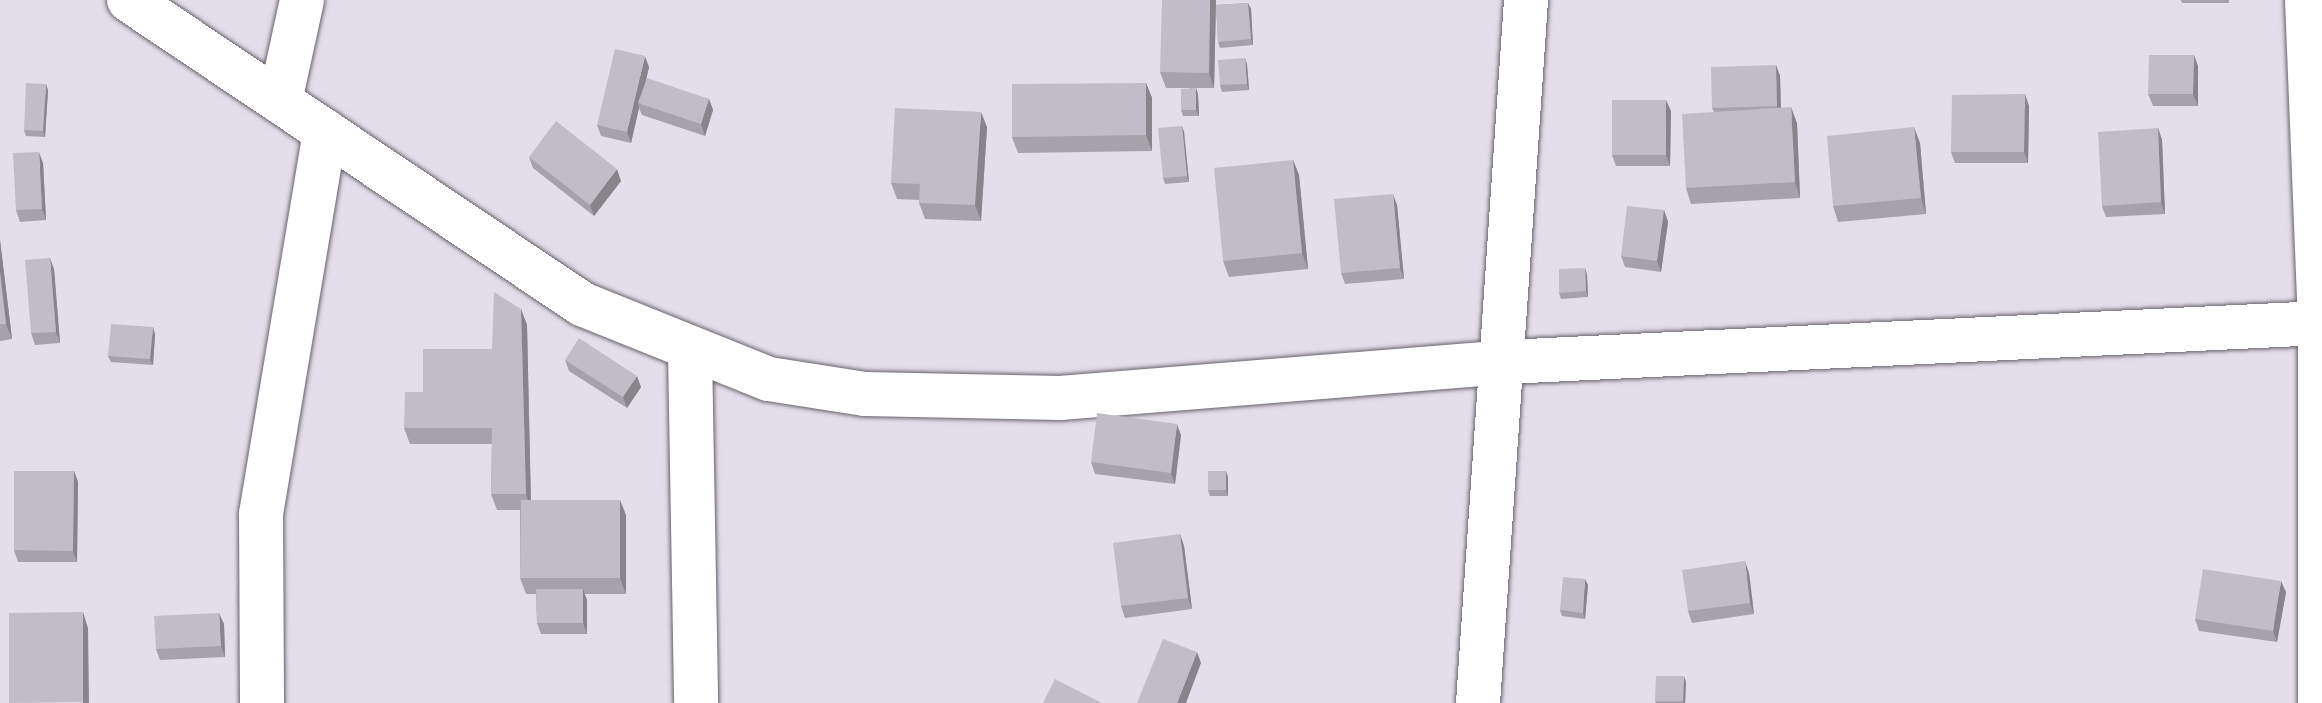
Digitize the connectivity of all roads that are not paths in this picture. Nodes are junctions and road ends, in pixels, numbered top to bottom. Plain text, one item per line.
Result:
1 (129, 0) edge
2 (302, 0) edge
3 (1526, 0) edge
4 (2307, 0) edge
5 (280, 101) junction
6 (325, 131) junction
7 (2321, 324) edge
8 (690, 351) junction
9 (1506, 362) junction
10 (262, 703) edge
11 (696, 703) edge
12 (1478, 703) edge
13 (2320, 703) edge

1 - 5 street
2 - 5 street
3 - 9 street
4 - 7 street
5 - 6 street
6 - 8 street
6 - 10 street
7 - 9 street
7 - 13 street
8 - 9 street
8 - 11 street
9 - 12 street

